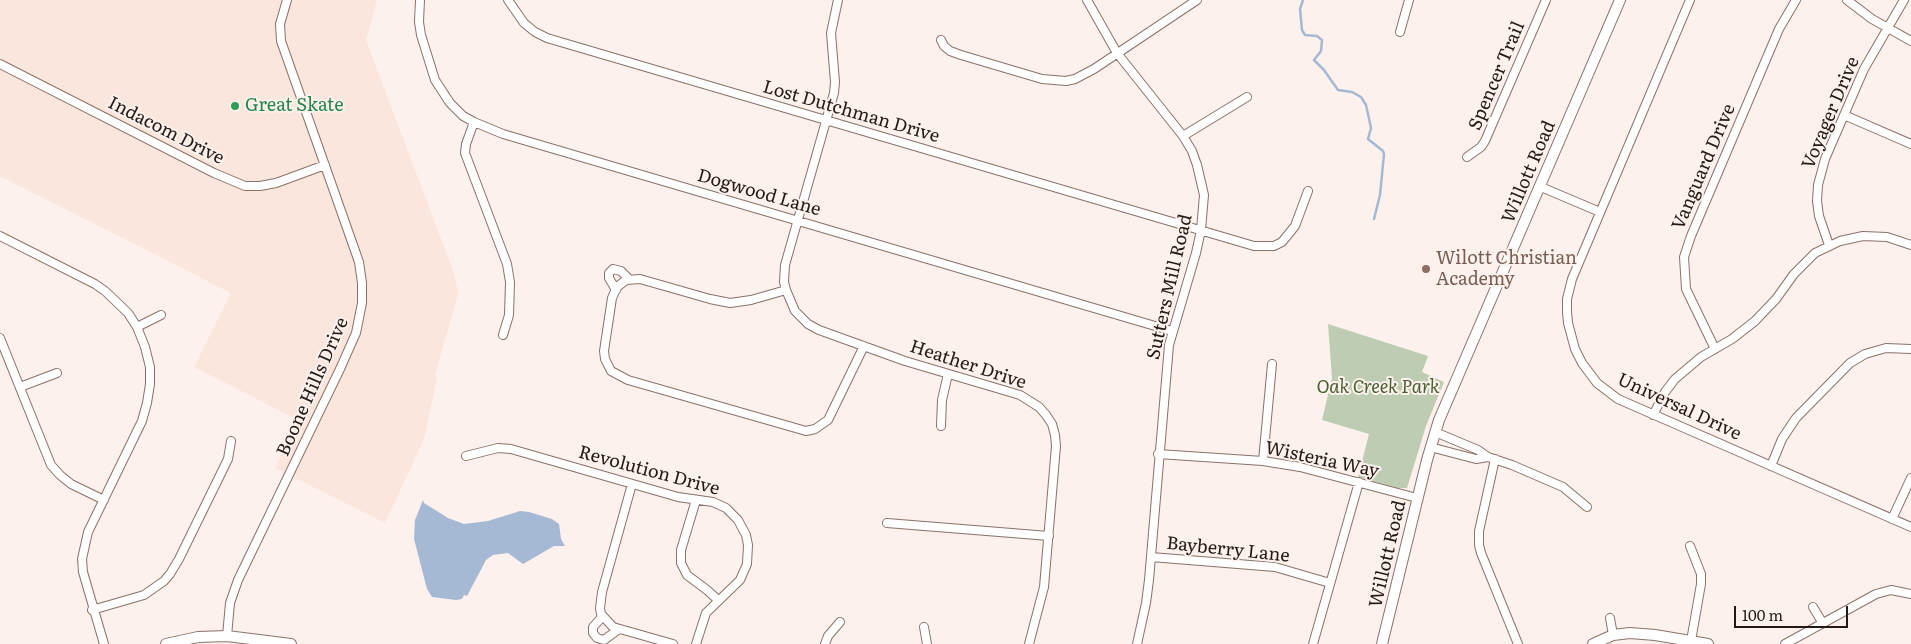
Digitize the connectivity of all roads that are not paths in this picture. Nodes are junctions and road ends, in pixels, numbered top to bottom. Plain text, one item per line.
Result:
1 (287, 0) edge
2 (420, 0) edge
3 (508, 0) edge
4 (838, 0) edge
5 (1087, 0) edge
6 (1197, 0) edge
7 (1409, 0) edge
8 (1546, 0) edge
9 (1620, 0) edge
10 (1690, 0) edge
11 (1796, 0) edge
12 (1847, 0) edge
13 (1904, 0) edge
14 (1887, 29) junction
15 (1400, 32) dead end
16 (941, 40) dead end
17 (1911, 41) edge
18 (1118, 53) junction
19 (0, 64) edge
20 (1246, 97) dead end
21 (1844, 114) junction
22 (827, 120) junction
23 (474, 122) junction
24 (1183, 136) junction
25 (1911, 144) edge
26 (1467, 157) dead end
27 (325, 165) junction
28 (1541, 187) junction
29 (1308, 191) dead end
30 (1600, 212) junction
31 (797, 219) junction
32 (1201, 230) junction
33 (1, 238) edge
34 (1282, 242) junction
35 (1828, 245) junction
36 (1911, 245) edge
37 (1287, 251) dead end
38 (629, 279) junction
39 (616, 290) junction
40 (786, 290) junction
41 (161, 315) dead end
42 (137, 327) junction
43 (1172, 331) junction
44 (503, 334) dead end
45 (0, 338) edge
46 (864, 346) junction
47 (1715, 349) junction
48 (1911, 349) edge
49 (1272, 364) dead end
50 (57, 373) dead end
51 (948, 374) junction
52 (20, 387) junction
53 (1653, 414) junction
54 (941, 426) dead end
55 (1435, 432) junction
56 (232, 441) dead end
57 (1430, 447) junction
58 (1158, 454) junction
59 (466, 456) dead end
60 (1492, 458) junction
61 (1263, 461) junction
62 (1771, 466) junction
63 (1911, 478) edge
64 (1359, 482) junction
65 (632, 484) junction
66 (1417, 498) junction
67 (104, 500) junction
68 (696, 500) junction
69 (1587, 507) dead end
70 (1892, 519) junction
71 (887, 523) dead end
72 (1911, 527) edge
73 (1049, 536) junction
74 (1690, 546) dead end
75 (1151, 557) junction
76 (1485, 564) junction
77 (1476, 567) dead end
78 (1330, 583) junction
79 (1911, 594) edge
80 (718, 600) junction
81 (1813, 607) dead end
82 (92, 610) junction
83 (602, 617) junction
84 (1610, 618) dead end
85 (840, 622) dead end
86 (1822, 622) junction
87 (924, 627) dead end
88 (619, 629) junction
89 (1612, 635) junction
90 (227, 636) junction
91 (1691, 641) junction
92 (262, 642) edge
93 (104, 644) edge
94 (166, 644) edge
95 (292, 644) edge
96 (674, 644) edge
97 (696, 644) edge
98 (825, 644) edge
99 (927, 644) edge
100 (1029, 644) edge
101 (1137, 644) edge
102 (1313, 644) edge
103 (1382, 644) edge
104 (1518, 644) edge
105 (1593, 644) edge
106 (1708, 644) edge
107 (1785, 644) edge

1 - 27 street, Boone Hills Drive
2 - 23 street, Dogwood Lane
3 - 22 street, Lost Dutchman Drive
4 - 22 street
5 - 18 street, Sutters Mill Road
6 - 18 street
7 - 15 street
8 - 26 street, Spencer Trail
9 - 28 main road, Willott Road
10 - 30 street, Universal Drive
11 - 47 street, Vanguard Drive
12 - 14 street
13 - 14 street, Voyager Drive
14 - 17 street
14 - 21 street, Voyager Drive
16 - 18 street
18 - 24 street, Sutters Mill Road
19 - 27 street, Indacom Drive
20 - 24 street
21 - 25 street
21 - 35 street, Voyager Drive
22 - 31 street
22 - 32 street, Lost Dutchman Drive
23 - 31 street, Dogwood Lane
23 - 44 street
24 - 32 street, Sutters Mill Road
27 - 90 street, Boone Hills Drive
28 - 30 street
28 - 55 main road, Willott Road
29 - 34 street
30 - 53 street, Universal Drive
31 - 40 street
31 - 43 street, Dogwood Lane
32 - 34 street, Lost Dutchman Drive
32 - 43 street, Sutters Mill Road
33 - 42 street
34 - 37 street
35 - 36 street
35 - 47 street
38 - 39 street
38 - 39 street
38 - 40 street
39 - 46 street
40 - 46 street, Heather Drive
41 - 42 street
42 - 67 street
43 - 58 street, Sutters Mill Road
45 - 52 street
46 - 51 street, Heather Drive
47 - 53 street
48 - 62 street
49 - 61 street
50 - 52 street
51 - 54 street
51 - 73 street, Heather Drive
52 - 67 street
53 - 62 street, Universal Drive
55 - 57 main road, Willott Road
55 - 60 street
56 - 82 street
57 - 60 street
57 - 66 main road, Willott Road
58 - 61 street, Wisteria Way
58 - 75 street, Sutters Mill Road
59 - 65 street, Revolution Drive
60 - 69 street
60 - 76 street
61 - 64 street, Wisteria Way
62 - 70 street, Universal Drive
63 - 70 street
64 - 66 street, Wisteria Way
64 - 78 street
65 - 68 street, Revolution Drive
65 - 83 street
66 - 103 main road, Willott Road
67 - 82 street
68 - 80 street
68 - 80 street, Revolution Drive
70 - 72 street, Universal Drive
71 - 73 street
73 - 100 street, Heather Drive
74 - 91 street
75 - 78 street, Bayberry Lane
75 - 101 street, Sutters Mill Road
76 - 77 street
76 - 104 street
78 - 102 street
79 - 86 street
80 - 97 street, Revolution Drive
81 - 86 street
82 - 93 street
83 - 88 street
83 - 88 street
84 - 89 street
85 - 98 street
86 - 107 street
87 - 99 street
88 - 96 street
89 - 91 main road
89 - 105 main road
90 - 92 main road
90 - 94 main road
91 - 106 main road
92 - 95 main road

